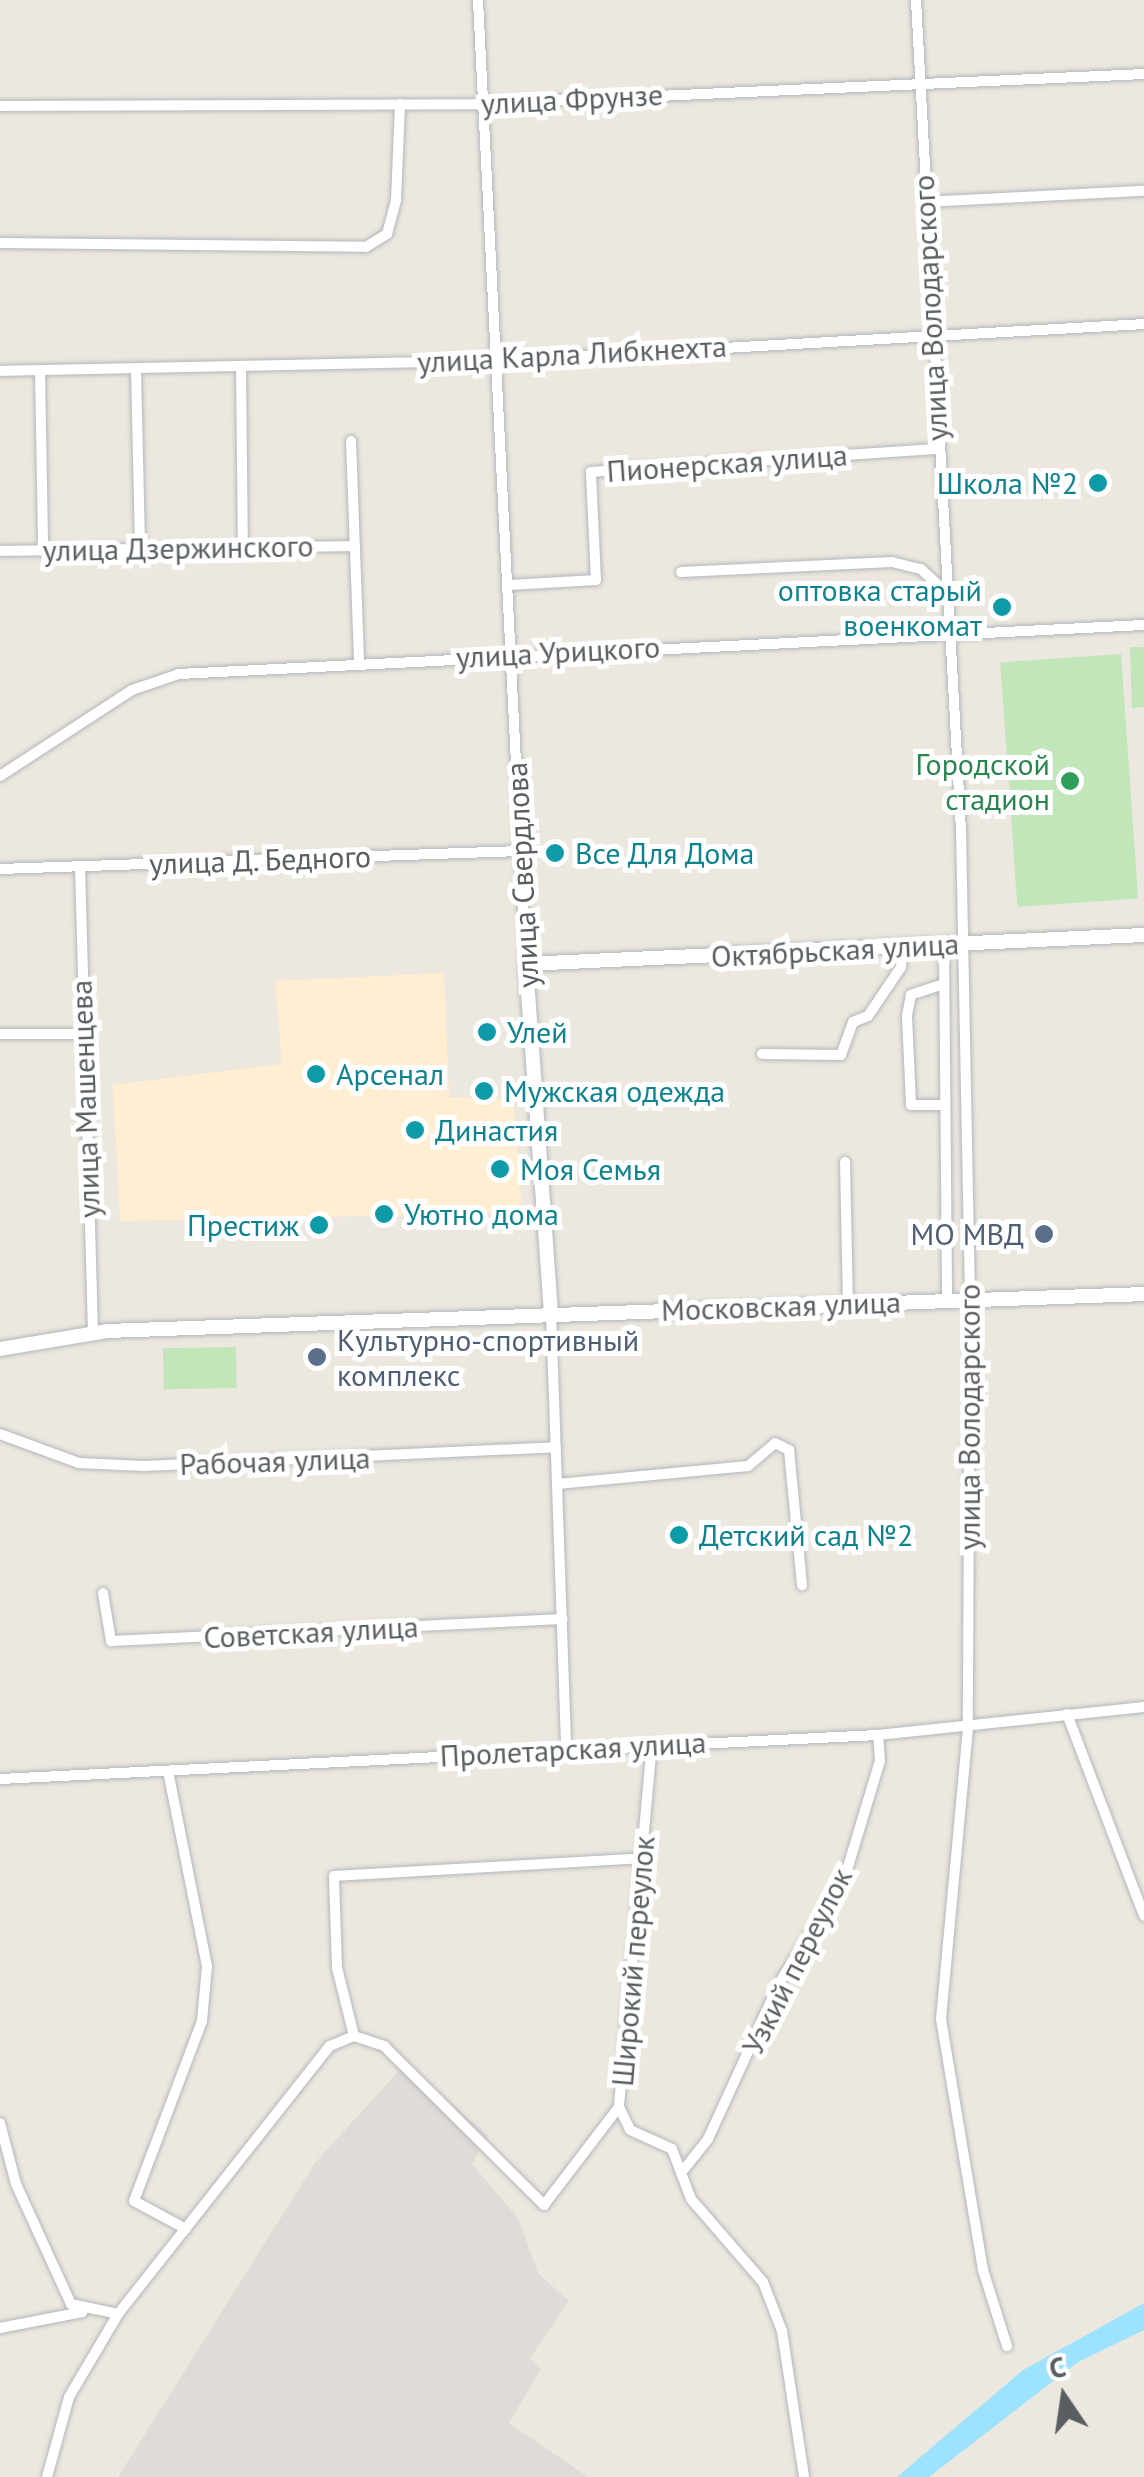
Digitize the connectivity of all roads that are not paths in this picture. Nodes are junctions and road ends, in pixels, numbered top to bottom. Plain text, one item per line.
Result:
1 (478, 0) edge
2 (916, 0) edge
3 (1144, 74) edge
4 (920, 83) junction
5 (400, 104) junction
6 (481, 104) junction
7 (0, 106) edge
8 (1144, 191) edge
9 (924, 202) junction
10 (0, 243) edge
11 (1144, 324) edge
12 (930, 333) junction
13 (496, 361) junction
14 (242, 367) junction
15 (40, 370) junction
16 (136, 370) junction
17 (0, 371) edge
18 (351, 440) dead end
19 (938, 449) junction
20 (356, 546) junction
21 (243, 548) junction
22 (140, 549) junction
23 (43, 550) junction
24 (0, 551) edge
25 (681, 572) dead end
26 (510, 585) junction
27 (947, 593) junction
28 (1144, 625) edge
29 (949, 632) junction
30 (511, 654) junction
31 (359, 660) junction
32 (0, 776) edge
33 (520, 851) junction
34 (80, 866) junction
35 (0, 870) edge
36 (1144, 936) edge
37 (964, 944) junction
38 (944, 945) junction
39 (903, 947) junction
40 (526, 964) junction
41 (944, 984) junction
42 (0, 1034) edge
43 (82, 1034) junction
44 (762, 1054) dead end
45 (945, 1104) junction
46 (844, 1162) dead end
47 (1144, 1294) edge
48 (947, 1300) junction
49 (970, 1300) junction
50 (848, 1304) junction
51 (551, 1314) junction
52 (94, 1332) junction
53 (0, 1348) edge
54 (0, 1434) edge
55 (556, 1448) junction
56 (557, 1484) junction
57 (802, 1586) dead end
58 (103, 1593) dead end
59 (562, 1620) junction
60 (1144, 1707) edge
61 (1067, 1714) junction
62 (968, 1728) junction
63 (878, 1736) junction
64 (652, 1743) junction
65 (566, 1751) junction
66 (168, 1771) junction
67 (0, 1779) edge
68 (643, 1858) junction
69 (1144, 1916) edge
70 (354, 2036) junction
71 (618, 2107) junction
72 (0, 2123) edge
73 (681, 2173) junction
74 (186, 2230) junction
75 (84, 2312) junction
76 (118, 2314) junction
77 (0, 2328) edge
78 (1007, 2346) dead end
79 (48, 2477) edge
80 (804, 2477) edge

1 - 6 street, улица Свердлова
2 - 4 street, улица Володарского
3 - 4 street, улица Фрунзе
4 - 6 street, улица Фрунзе
4 - 9 street, улица Володарского
5 - 6 street, улица Фрунзе
5 - 7 street, улица Фрунзе
5 - 10 street
6 - 13 street, улица Свердлова
8 - 9 street
9 - 12 street, улица Володарского
11 - 12 street, улица Карла Либкнехта
12 - 13 street, улица Карла Либкнехта
12 - 19 street, улица Володарского
13 - 14 street, улица Карла Либкнехта
13 - 26 street, улица Свердлова
14 - 16 street, улица Карла Либкнехта
14 - 21 street
15 - 16 street, улица Карла Либкнехта
15 - 17 street, улица Карла Либкнехта
15 - 23 street
16 - 22 street
18 - 20 street
19 - 26 street, Пионерская улица
19 - 27 street, улица Володарского
20 - 21 street, улица Дзержинского
20 - 31 street
21 - 22 street, улица Дзержинского
22 - 23 street, улица Дзержинского
23 - 24 street, улица Дзержинского
25 - 27 street
26 - 30 street, улица Свердлова
27 - 29 street, улица Володарского
28 - 29 street, улица Урицкого
29 - 30 street, улица Урицкого
29 - 37 street, улица Володарского
30 - 31 street, улица Урицкого
30 - 33 street, улица Свердлова
31 - 32 street, улица Урицкого
33 - 34 street, улица Д. Бедного
33 - 40 street, улица Свердлова
34 - 35 street, улица Д. Бедного
34 - 43 street, улица Машенцева
36 - 37 main road, Октябрьская улица
37 - 38 main road, Октябрьская улица
37 - 49 street, улица Володарского
38 - 39 main road, Октябрьская улица
38 - 41 street
39 - 40 main road, Октябрьская улица
39 - 44 street
40 - 51 main road, улица Свердлова
41 - 45 street
41 - 45 street
42 - 43 street
43 - 52 street, улица Машенцева
45 - 48 street
46 - 50 street
47 - 49 main road, Московская улица
48 - 49 main road, Московская улица
48 - 50 main road, Московская улица
49 - 62 street, улица Володарского
50 - 51 main road, Московская улица
51 - 52 main road, Московская улица
51 - 55 street, улица Свердлова
52 - 53 main road, Московская улица
54 - 55 street, Рабочая улица
55 - 56 street, улица Свердлова
56 - 57 street
56 - 59 street, улица Свердлова
58 - 59 street, Советская улица
59 - 65 street, улица Свердлова
60 - 61 street, Пролетарская улица
61 - 62 street, Пролетарская улица
61 - 69 street
62 - 63 street, Пролетарская улица
62 - 78 street, улица Володарского
63 - 64 street, Пролетарская улица
63 - 73 street, Узкий переулок
64 - 65 street, Пролетарская улица
64 - 68 street, Широкий переулок
65 - 66 street, Пролетарская улица
66 - 67 street, Пролетарская улица
66 - 74 street
68 - 70 street
68 - 71 street, Широкий переулок
70 - 71 street
70 - 74 street
71 - 73 street, Широкий переулок
72 - 75 street
73 - 80 street
74 - 76 street
75 - 76 street
75 - 77 street
76 - 79 street

